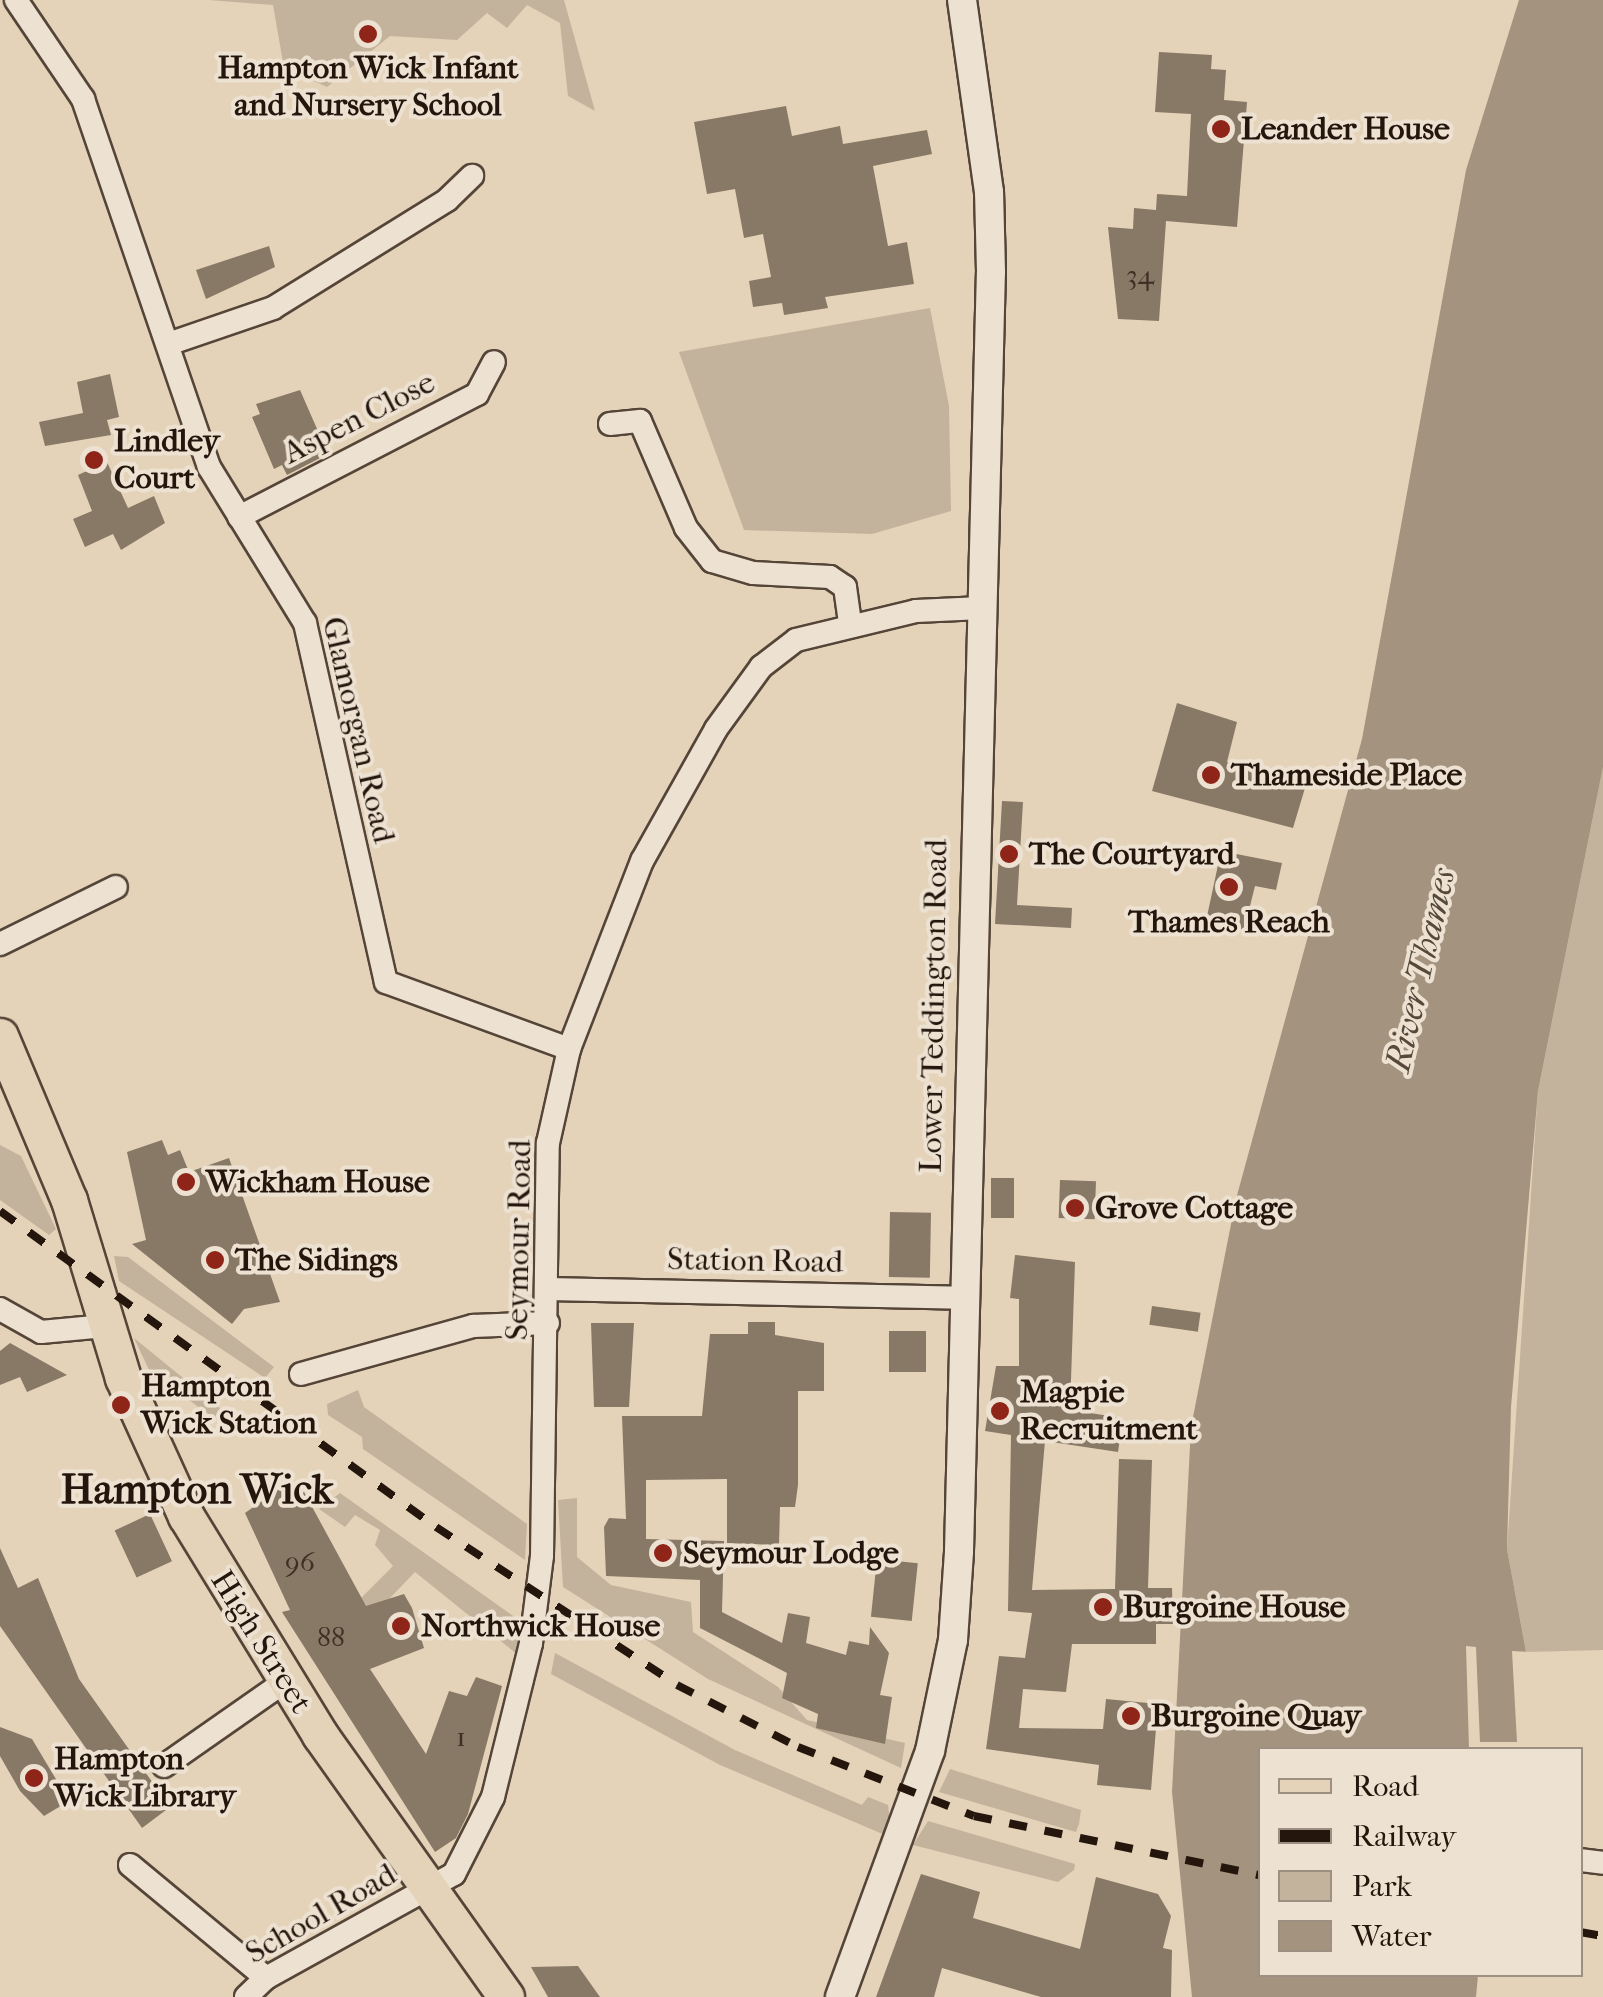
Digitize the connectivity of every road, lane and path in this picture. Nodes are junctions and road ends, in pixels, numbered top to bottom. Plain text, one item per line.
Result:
1 (16, 0) edge
2 (962, 0) edge
3 (472, 176) dead end
4 (168, 344) junction
5 (494, 362) dead end
6 (610, 424) dead end
7 (240, 517) junction
8 (982, 608) junction
9 (850, 622) junction
10 (116, 887) dead end
11 (0, 944) edge
12 (0, 1036) edge
13 (569, 1049) junction
14 (546, 1290) junction
15 (962, 1298) junction
16 (0, 1310) edge
17 (548, 1323) junction
18 (105, 1326) junction
19 (301, 1374) dead end
20 (284, 1682) junction
21 (164, 1766) dead end
22 (130, 1865) dead end
23 (431, 1889) junction
24 (266, 1978) junction
25 (246, 1997) edge
26 (506, 1997) edge
27 (840, 1997) edge

1 - 4 street, Glamorgan Road
2 - 8 street, Lower Teddington Road
3 - 4 street
4 - 7 street, Glamorgan Road
5 - 7 street, Aspen Close
6 - 9 street
7 - 13 street, Glamorgan Road
8 - 9 street, Seymour Road
8 - 15 street, Lower Teddington Road
9 - 13 street, Seymour Road
10 - 11 street
12 - 18 main road, High Street
13 - 14 street, Seymour Road
14 - 15 street, Station Road
14 - 17 street, Seymour Road
15 - 27 street, Lower Teddington Road
16 - 18 street
17 - 19 street
17 - 23 street, Seymour Road
18 - 20 main road, High Street
20 - 21 street
20 - 23 main road, High Street
22 - 24 street
23 - 24 street, School Road
23 - 26 main road, High Street
24 - 25 street, School Road

